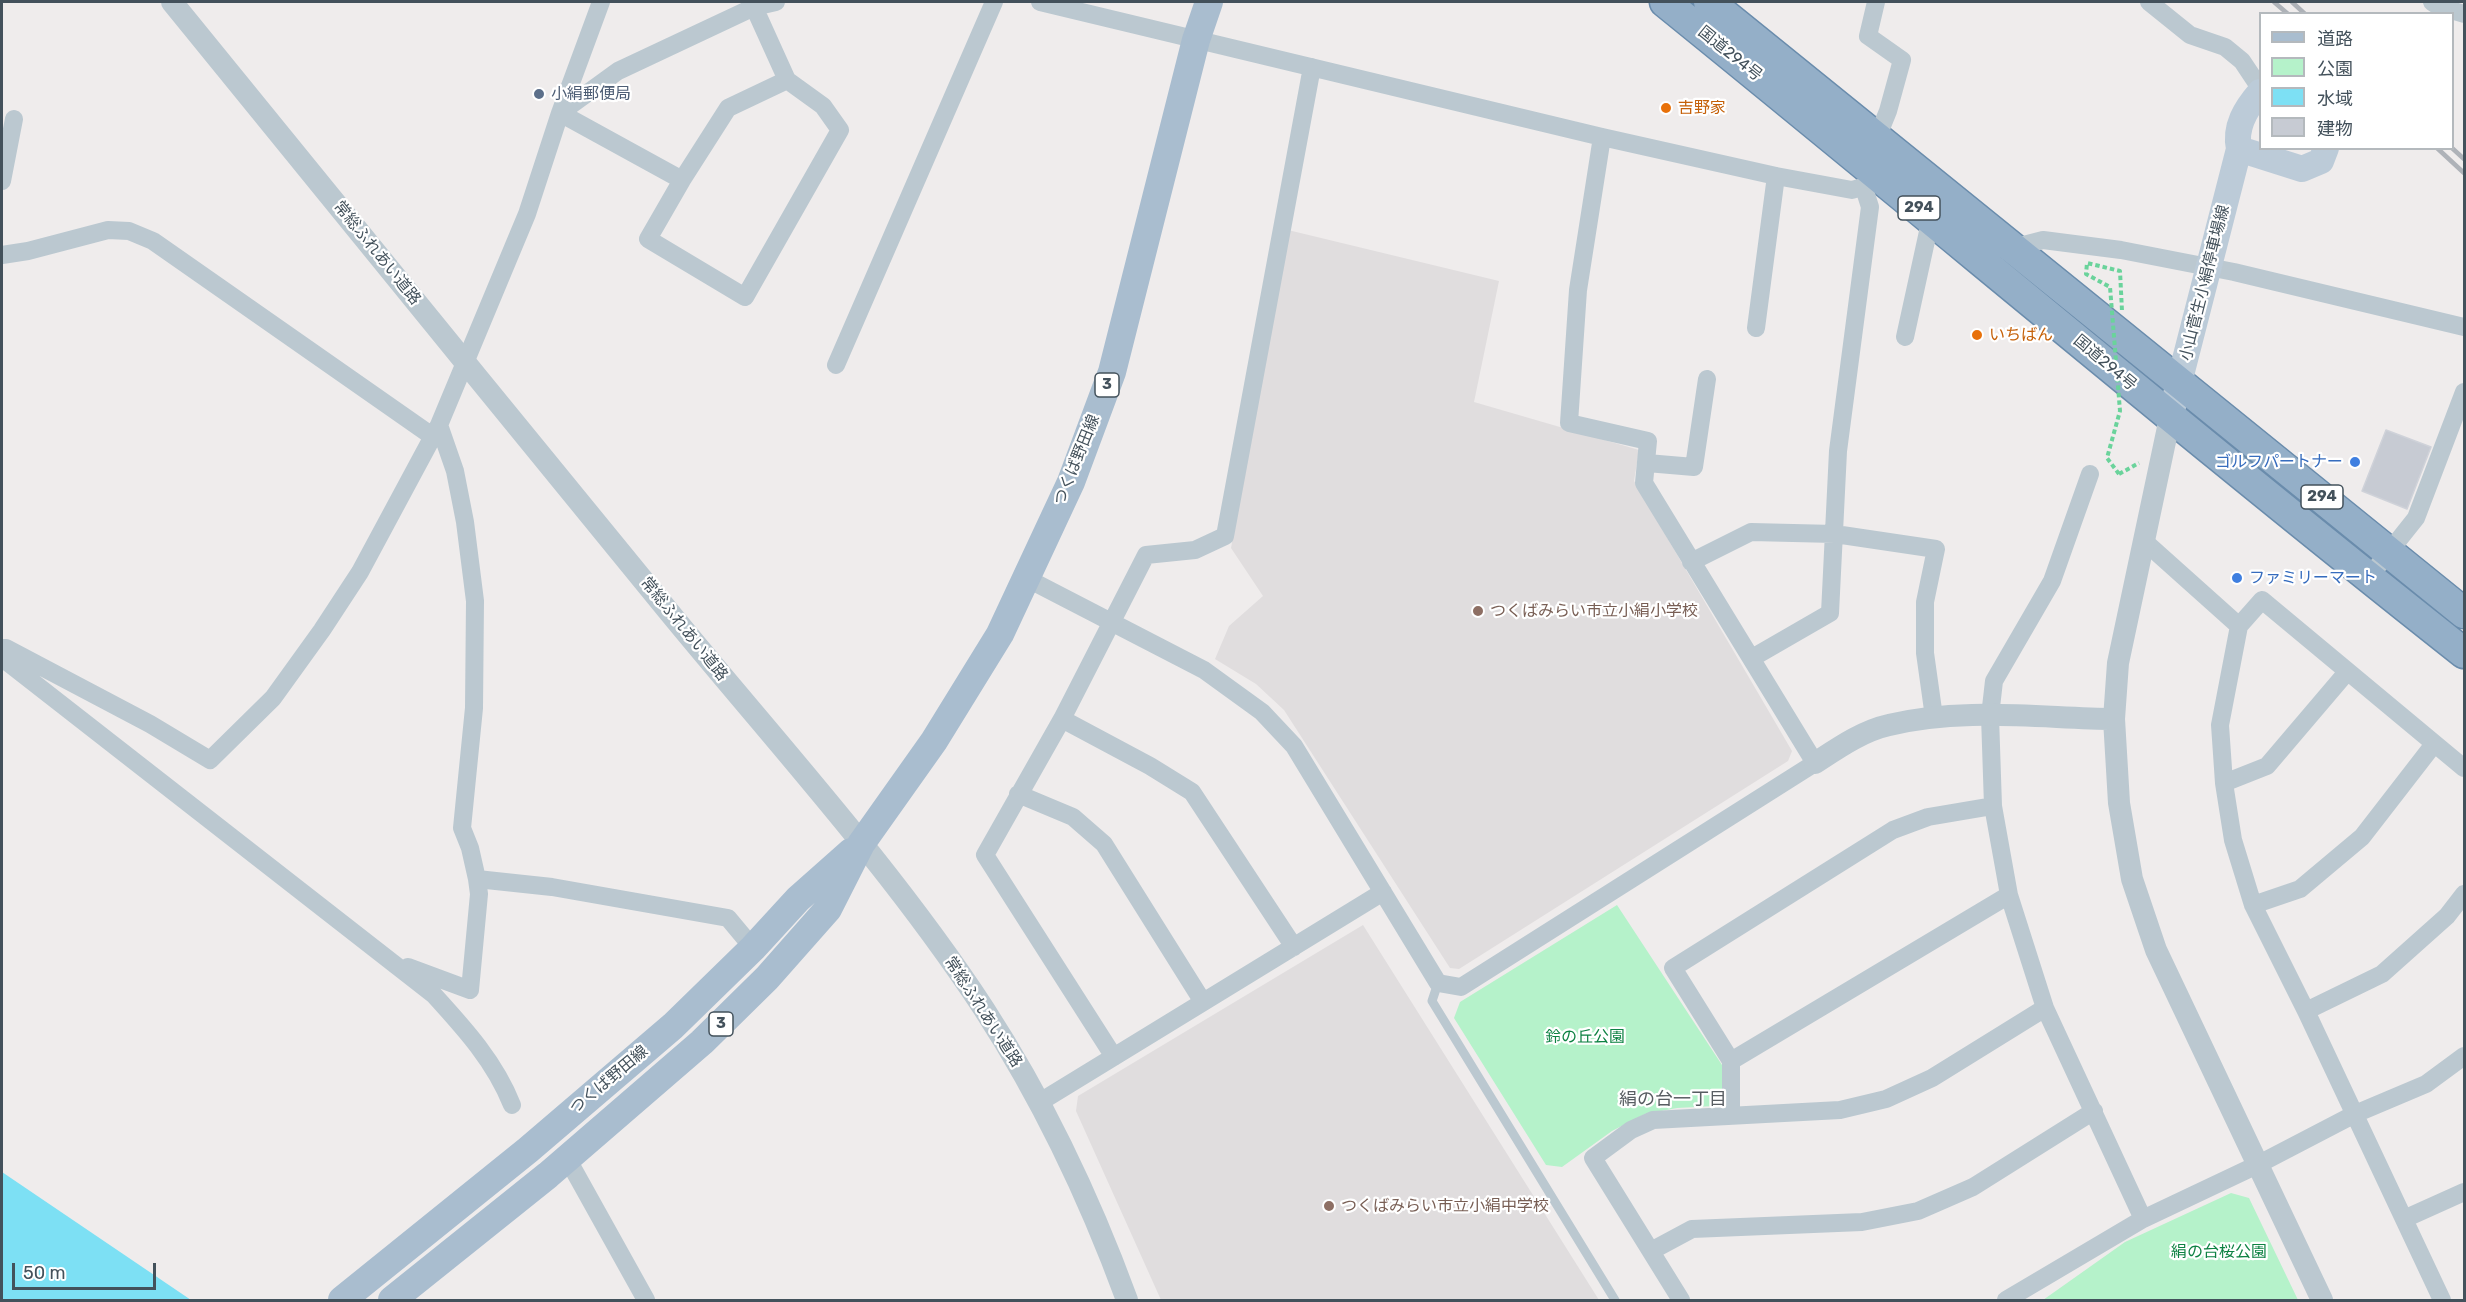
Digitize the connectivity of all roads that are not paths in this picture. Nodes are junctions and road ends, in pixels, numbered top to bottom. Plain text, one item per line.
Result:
1 (172, 2) edge
2 (601, 2) edge
3 (776, 2) edge
4 (994, 2) edge
5 (1048, 2) edge
6 (1209, 2) edge
7 (1665, 2) edge
8 (1708, 2) edge
9 (1876, 2) edge
10 (2149, 2) edge
11 (2432, 2) edge
12 (754, 7) junction
13 (2464, 14) edge
14 (1196, 40) junction
15 (1311, 68) junction
16 (788, 80) junction
17 (2259, 88) edge
18 (2259, 91) edge
19 (560, 113) junction
20 (14, 119) dead end
21 (1602, 137) junction
22 (1877, 138) junction
23 (2239, 149) junction
24 (2325, 150) edge
25 (1776, 176) junction
26 (682, 180) junction
27 (2, 181) edge
28 (1875, 184) junction
29 (1931, 218) junction
30 (2012, 248) junction
31 (2, 255) edge
32 (2210, 267) junction
33 (2464, 327) edge
34 (1756, 328) dead end
35 (1905, 337) dead end
36 (466, 363) junction
37 (836, 365) dead end
38 (1707, 379) dead end
39 (2180, 381) junction
40 (2464, 392) edge
41 (2170, 418) junction
42 (436, 430) junction
43 (1647, 463) junction
44 (2090, 474) dead end
45 (1835, 534) junction
46 (2144, 542) junction
47 (2388, 551) junction
48 (1691, 561) junction
49 (2369, 577) junction
50 (1026, 578) junction
51 (2464, 613) edge
52 (1110, 620) junction
53 (2239, 626) junction
54 (2, 648) edge
55 (2464, 653) edge
56 (2, 658) edge
57 (1752, 658) junction
58 (2347, 672) junction
59 (1990, 716) junction
60 (1934, 717) junction
61 (1062, 718) junction
62 (2114, 719) junction
63 (2434, 744) junction
64 (1815, 763) junction
65 (2464, 768) edge
66 (2224, 783) junction
67 (1018, 794) junction
68 (1993, 806) junction
69 (861, 844) junction
70 (477, 879) junction
71 (1383, 892) junction
72 (2464, 894) edge
73 (2010, 895) junction
74 (2253, 905) junction
75 (1294, 947) junction
76 (753, 948) junction
77 (395, 963) junction
78 (1438, 983) junction
79 (1203, 1002) junction
80 (2045, 1008) junction
81 (2306, 1011) junction
82 (1114, 1056) junction
83 (2464, 1056) edge
84 (1731, 1061) junction
85 (1040, 1102) junction
86 (512, 1105) dead end
87 (2094, 1111) junction
88 (2355, 1114) junction
89 (1731, 1116) junction
90 (2257, 1165) junction
91 (557, 1167) junction
92 (2464, 1191) edge
93 (2143, 1219) junction
94 (2404, 1219) junction
95 (1651, 1251) junction
96 (342, 1300) edge
97 (392, 1300) edge
98 (646, 1300) edge
99 (1127, 1300) edge
100 (1615, 1300) edge
101 (1681, 1300) edge
102 (2006, 1300) edge
103 (2322, 1300) edge
104 (2442, 1300) edge

1 - 36 street, 常総ふれあい道路
2 - 19 street
3 - 12 street
4 - 37 street
5 - 14 street
6 - 14 main road, つくば野田線 / 3
7 - 28 highway, 国道294号 / 294
8 - 22 highway, 国道294号 / 294
9 - 22 street
10 - 17 street
11 - 13 street
12 - 16 street
12 - 19 street
14 - 15 street
14 - 50 main road, つくば野田線 / 3
15 - 21 street
15 - 52 street
16 - 26 street
16 - 26 street
18 - 23 main road, 小山菅生小絹停車場線
19 - 26 street
19 - 36 street
20 - 27 street
21 - 25 street
21 - 43 street
22 - 30 highway, 国道294号 / 294
23 - 24 main road
23 - 32 main road, 小山菅生小絹停車場線
25 - 28 street
25 - 34 street
28 - 29 highway, 国道294号 / 294
28 - 45 street
29 - 35 street
29 - 41 highway, 国道294号 / 294
30 - 32 street
30 - 39 highway, 国道294号 / 294
31 - 42 street
32 - 33 street
32 - 39 main road, 小山菅生小絹停車場線
36 - 42 street
36 - 69 street, 常総ふれあい道路
38 - 43 street
39 - 41 main road, 小山菅生小絹停車場線
39 - 47 highway, 国道294号 / 294
40 - 47 street
41 - 46 street
41 - 49 highway, 国道294号 / 294
42 - 54 street
42 - 70 street
43 - 48 street
44 - 59 street
45 - 48 street
45 - 57 street
45 - 60 street
46 - 53 street
46 - 62 street
47 - 49 street
47 - 51 highway, 国道294号 / 294
48 - 57 street
49 - 55 highway, 国道294号 / 294
50 - 52 street
50 - 69 main road, つくば野田線 / 3
52 - 61 street
52 - 71 street
53 - 58 street
53 - 66 street
56 - 77 street
57 - 64 street
58 - 63 street
58 - 66 street
59 - 60 street
59 - 62 street
59 - 68 street
60 - 64 street
61 - 67 street
61 - 75 street
62 - 90 street
63 - 65 street
63 - 74 street
64 - 78 street
66 - 74 street
67 - 79 street
67 - 82 street
68 - 73 street
68 - 84 street
69 - 76 main road, つくば野田線 / 3
69 - 85 street, 常総ふれあい道路
69 - 91 main road, つくば野田線 / 3
70 - 76 street
70 - 77 street
71 - 75 street
71 - 78 street
72 - 81 street
73 - 80 street
73 - 84 street
74 - 81 street
75 - 79 street
76 - 96 main road, つくば野田線 / 3
77 - 86 street
78 - 100 lane
79 - 82 street
80 - 87 street
80 - 89 street
81 - 88 street
82 - 85 street
83 - 88 street
84 - 89 street
85 - 99 street, 常総ふれあい道路
87 - 93 street
87 - 95 street
88 - 90 street
88 - 94 street
89 - 95 street
90 - 93 street
90 - 103 street
91 - 97 main road, つくば野田線 / 3
91 - 98 street
92 - 94 street
93 - 102 street
94 - 104 street
95 - 101 street

